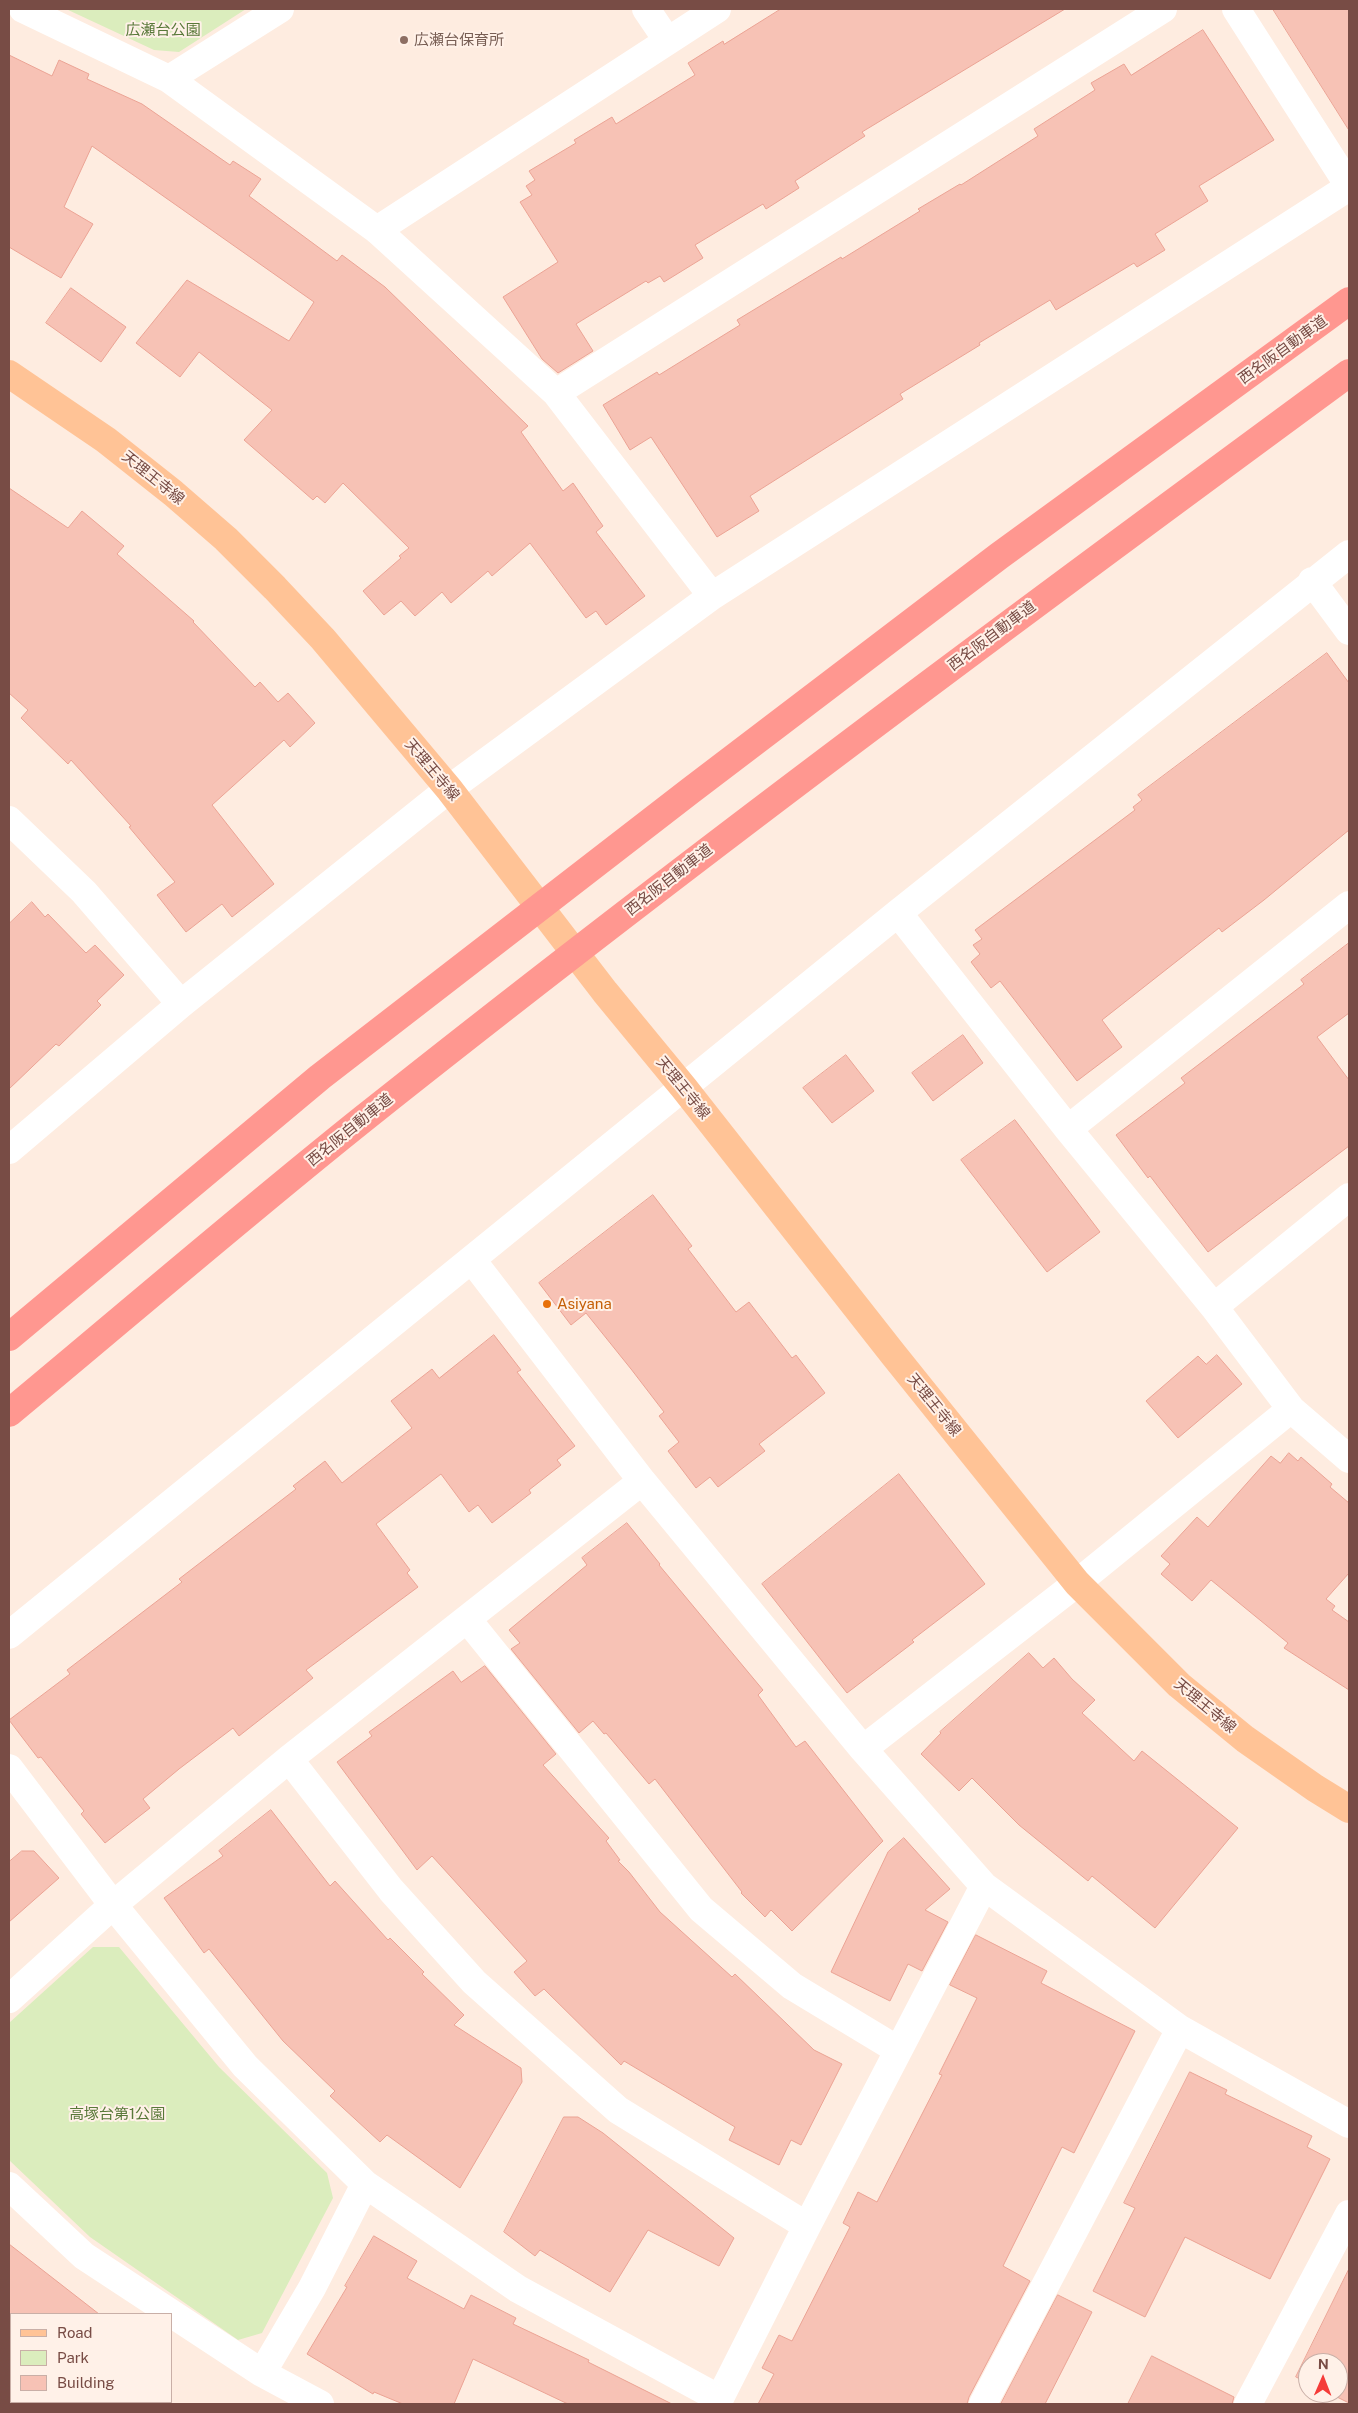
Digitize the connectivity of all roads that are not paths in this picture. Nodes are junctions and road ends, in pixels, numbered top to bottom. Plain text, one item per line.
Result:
1 (23, 9) edge
2 (280, 9) edge
3 (646, 9) edge
4 (717, 9) edge
5 (1163, 9) edge
6 (1236, 9) edge
7 (667, 40) junction
8 (169, 79) junction
9 (1349, 187) edge
10 (378, 230) junction
11 (1349, 301) edge
12 (1349, 373) edge
13 (9, 374) edge
14 (556, 393) junction
15 (1349, 554) edge
16 (1312, 581) junction
17 (712, 596) junction
18 (1349, 631) edge
19 (449, 789) junction
20 (9, 820) edge
21 (1349, 905) edge
22 (898, 914) junction
23 (181, 1004) junction
24 (684, 1088) junction
25 (1068, 1129) junction
26 (9, 1150) edge
27 (1349, 1197) edge
28 (472, 1260) junction
29 (1214, 1307) junction
30 (9, 1337) edge
31 (1291, 1409) junction
32 (9, 1414) edge
33 (1349, 1459) edge
34 (642, 1481) junction
35 (1077, 1583) junction
36 (467, 1619) junction
37 (9, 1635) edge
38 (864, 1749) junction
39 (289, 1759) junction
40 (9, 1768) edge
41 (1349, 1809) edge
42 (984, 1886) junction
43 (113, 1905) junction
44 (9, 1999) edge
45 (1180, 2029) junction
46 (898, 2050) junction
47 (1349, 2124) edge
48 (365, 2184) junction
49 (9, 2186) edge
50 (1349, 2214) edge
51 (807, 2226) junction
52 (171, 2313) edge
53 (172, 2314) edge
54 (262, 2373) junction
55 (719, 2402) edge
56 (320, 2404) edge
57 (982, 2404) edge
58 (1248, 2404) edge

1 - 8 street
2 - 8 street
3 - 7 street
4 - 7 street
5 - 14 street
6 - 9 street
7 - 10 street
8 - 10 street
9 - 17 street
10 - 14 street
11 - 30 highway, 西名阪自動車道
12 - 32 highway, 西名阪自動車道
13 - 19 main road, 天理王寺線
14 - 17 street
15 - 16 street
16 - 18 street
16 - 22 street
17 - 19 street
19 - 23 street
19 - 24 main road, 天理王寺線
20 - 23 street
21 - 25 street
22 - 24 street
22 - 25 street
23 - 26 street
24 - 28 street
24 - 35 main road, 天理王寺線
25 - 29 street
27 - 29 street
28 - 34 street
28 - 37 street
29 - 31 street
31 - 33 street
31 - 35 street
34 - 36 street
34 - 38 street
35 - 38 street
35 - 41 main road, 天理王寺線
36 - 39 street
36 - 46 street
38 - 42 street
39 - 43 street
39 - 51 street
40 - 43 street
42 - 45 street
42 - 46 street
43 - 44 street
43 - 48 street
45 - 47 street
45 - 57 street
46 - 51 street
48 - 54 street
48 - 55 street
49 - 52 street
50 - 58 street
51 - 55 street
53 - 54 street
54 - 56 street

